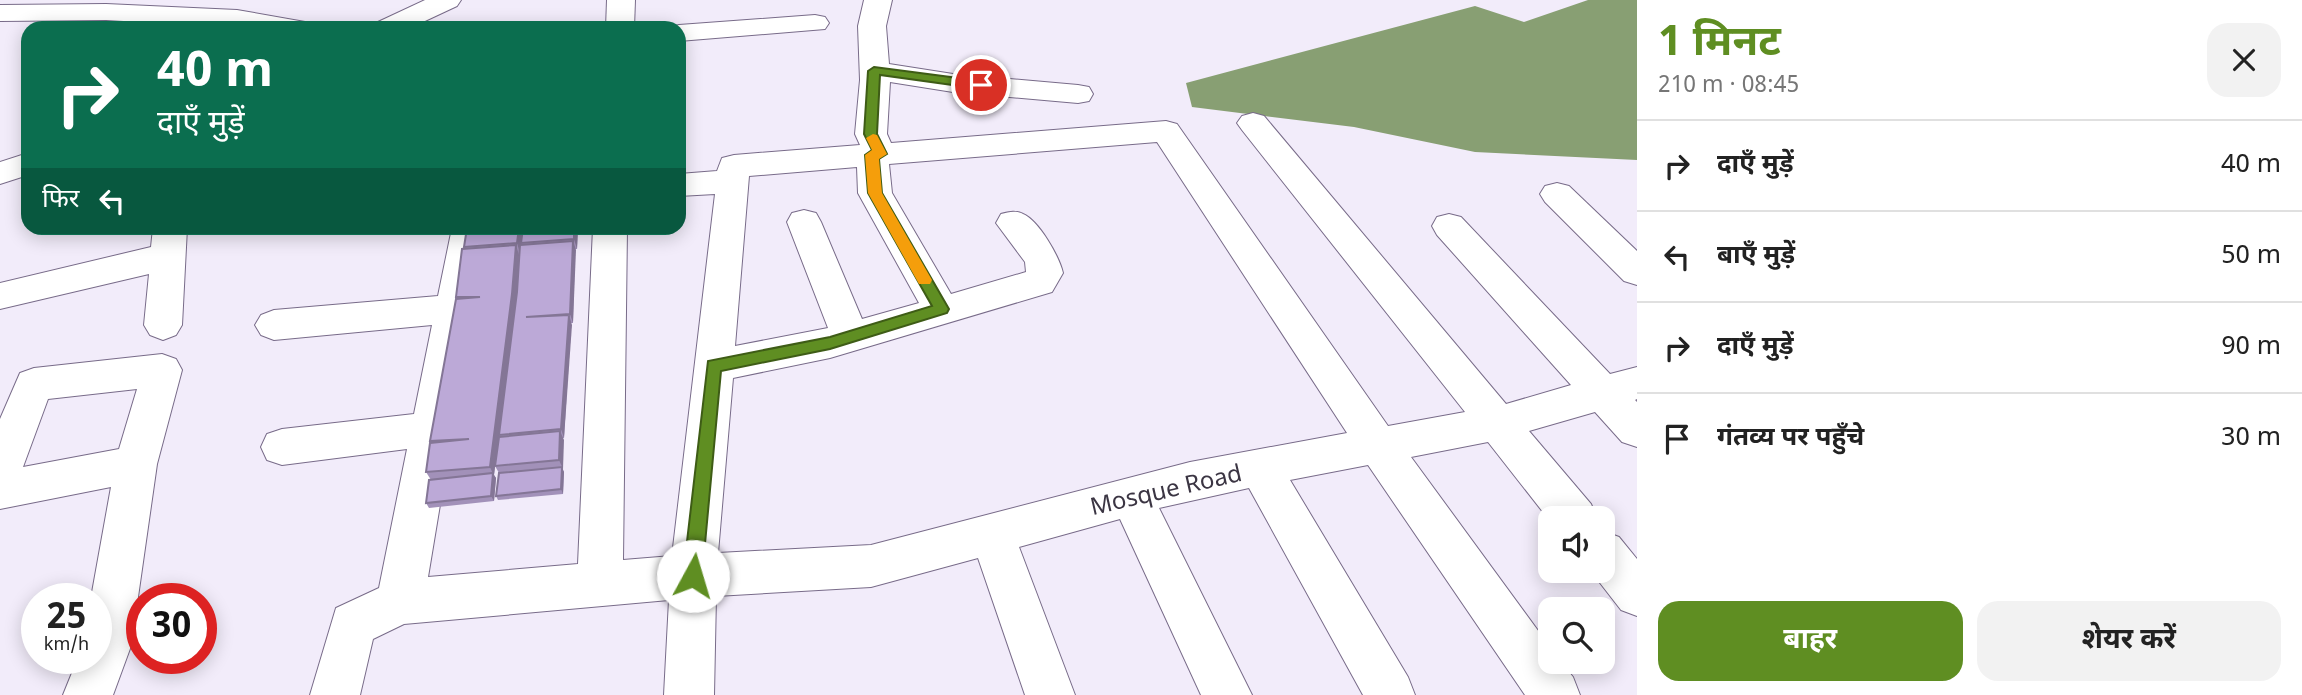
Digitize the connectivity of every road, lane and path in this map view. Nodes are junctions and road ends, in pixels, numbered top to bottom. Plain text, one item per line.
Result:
1 (447, 0) edge
2 (621, 0) edge
3 (878, 0) edge
4 (236, 9) edge
5 (0, 13) edge
6 (167, 21) edge
7 (180, 21) edge
8 (273, 21) edge
9 (403, 21) edge
10 (620, 21) edge
11 (815, 23) dead end
12 (686, 32) edge
13 (874, 71) junction
14 (1078, 94) dead end
15 (1253, 123) dead end
16 (876, 154) junction
17 (21, 166) edge
18 (0, 173) edge
19 (732, 181) junction
20 (686, 184) edge
21 (1557, 194) dead end
22 (804, 222) dead end
23 (1013, 223) dead end
24 (1449, 226) dead end
25 (468, 235) edge
26 (610, 235) edge
27 (169, 242) edge
28 (1637, 272) edge
29 (2, 296) edge
30 (454, 309) junction
31 (942, 309) junction
32 (163, 325) dead end
33 (274, 325) dead end
34 (851, 337) junction
35 (713, 366) junction
36 (1619, 388) edge
37 (1498, 423) junction
38 (432, 429) junction
39 (1637, 430) edge
40 (1378, 445) junction
41 (282, 447) dead end
42 (136, 464) junction
43 (1260, 468) junction
44 (0, 472) edge
45 (0, 490) edge
46 (1131, 496) junction
47 (1565, 506) edge
48 (992, 533) junction
49 (1615, 567) edge
50 (693, 576) junction
51 (600, 585) junction
52 (1637, 594) edge
53 (400, 602) junction
54 (88, 695) edge
55 (335, 695) edge
56 (689, 695) edge
57 (1050, 695) edge
58 (1227, 695) edge
59 (1390, 695) edge
60 (1555, 695) edge

1 - 9 street
2 - 10 street
3 - 13 street
4 - 7 street
4 - 8 street
5 - 6 street
11 - 12 street
13 - 14 street
13 - 16 street
15 - 37 street
16 - 19 street
16 - 31 street
16 - 40 street
17 - 18 street
19 - 20 street
19 - 35 street
21 - 28 street
22 - 34 street
23 - 31 street
24 - 36 street
25 - 30 street
26 - 51 street
27 - 29 street
27 - 32 street
30 - 33 street
30 - 38 street
31 - 34 street
34 - 35 street
35 - 50 street
36 - 37 street, Mosque Road
36 - 39 street
37 - 40 street, Mosque Road
37 - 47 street
38 - 41 street
38 - 53 street
40 - 43 street, Mosque Road
40 - 60 street
42 - 44 street
42 - 45 street
42 - 54 street
43 - 46 street, Mosque Road
43 - 59 street
46 - 48 street, Mosque Road
46 - 58 street
48 - 50 street, Mosque Road
48 - 57 street
49 - 52 street
50 - 51 street, Mosque Road
50 - 56 street
51 - 53 street, Mosque Road
53 - 55 street

